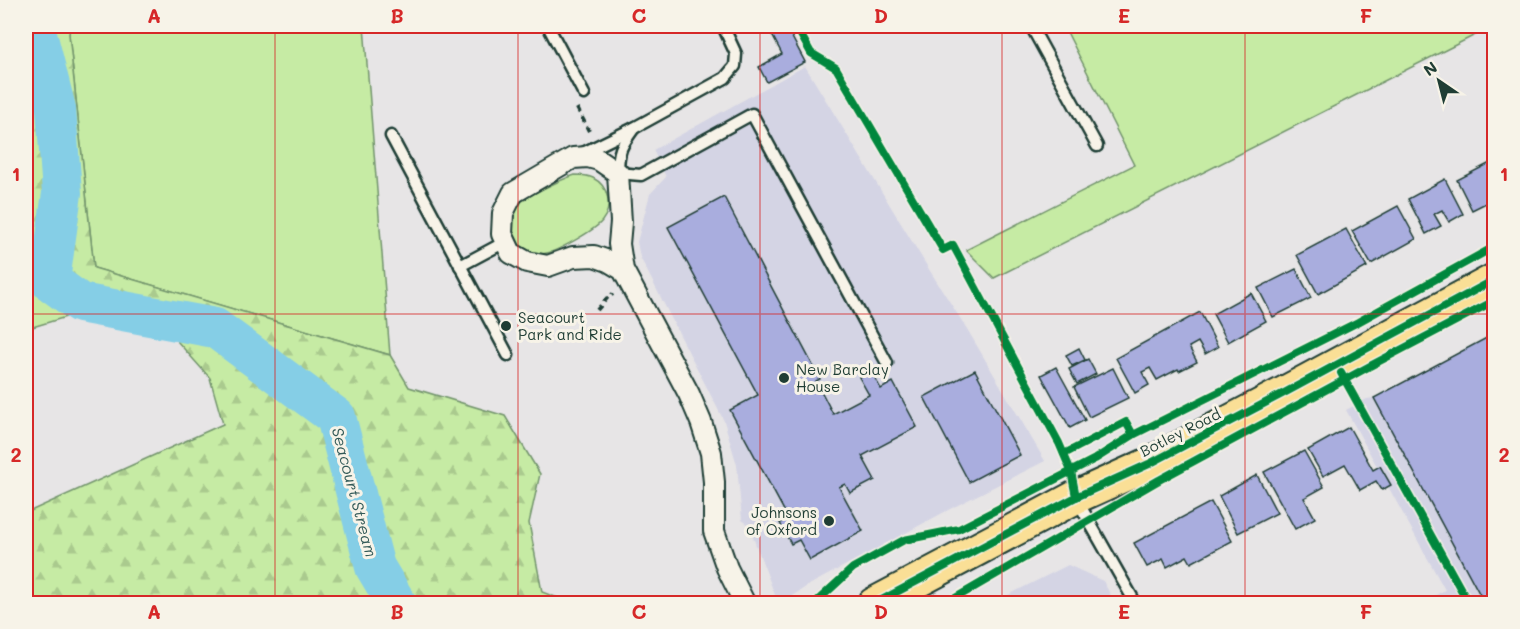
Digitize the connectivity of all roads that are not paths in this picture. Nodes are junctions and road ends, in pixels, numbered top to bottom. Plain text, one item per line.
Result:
1 (548, 26) edge
2 (723, 26) edge
3 (1031, 26) edge
4 (584, 94) dead end
5 (634, 128) junction
6 (391, 136) dead end
7 (1097, 146) dead end
8 (573, 158) junction
9 (618, 173) junction
10 (505, 242) junction
11 (460, 266) junction
12 (623, 270) junction
13 (1494, 280) edge
14 (508, 355) dead end
15 (887, 363) dead end
16 (1076, 497) junction
17 (745, 603) edge
18 (874, 603) edge
19 (1136, 603) edge

1 - 4 lane
2 - 5 lane
3 - 7 lane
5 - 8 lane
5 - 9 lane
6 - 11 lane
8 - 9 street
8 - 10 street
9 - 12 street
9 - 15 lane
10 - 11 lane
10 - 12 street
11 - 14 lane
12 - 17 street
13 - 16 main road, Botley Road
16 - 18 main road, Botley Road
16 - 19 lane

